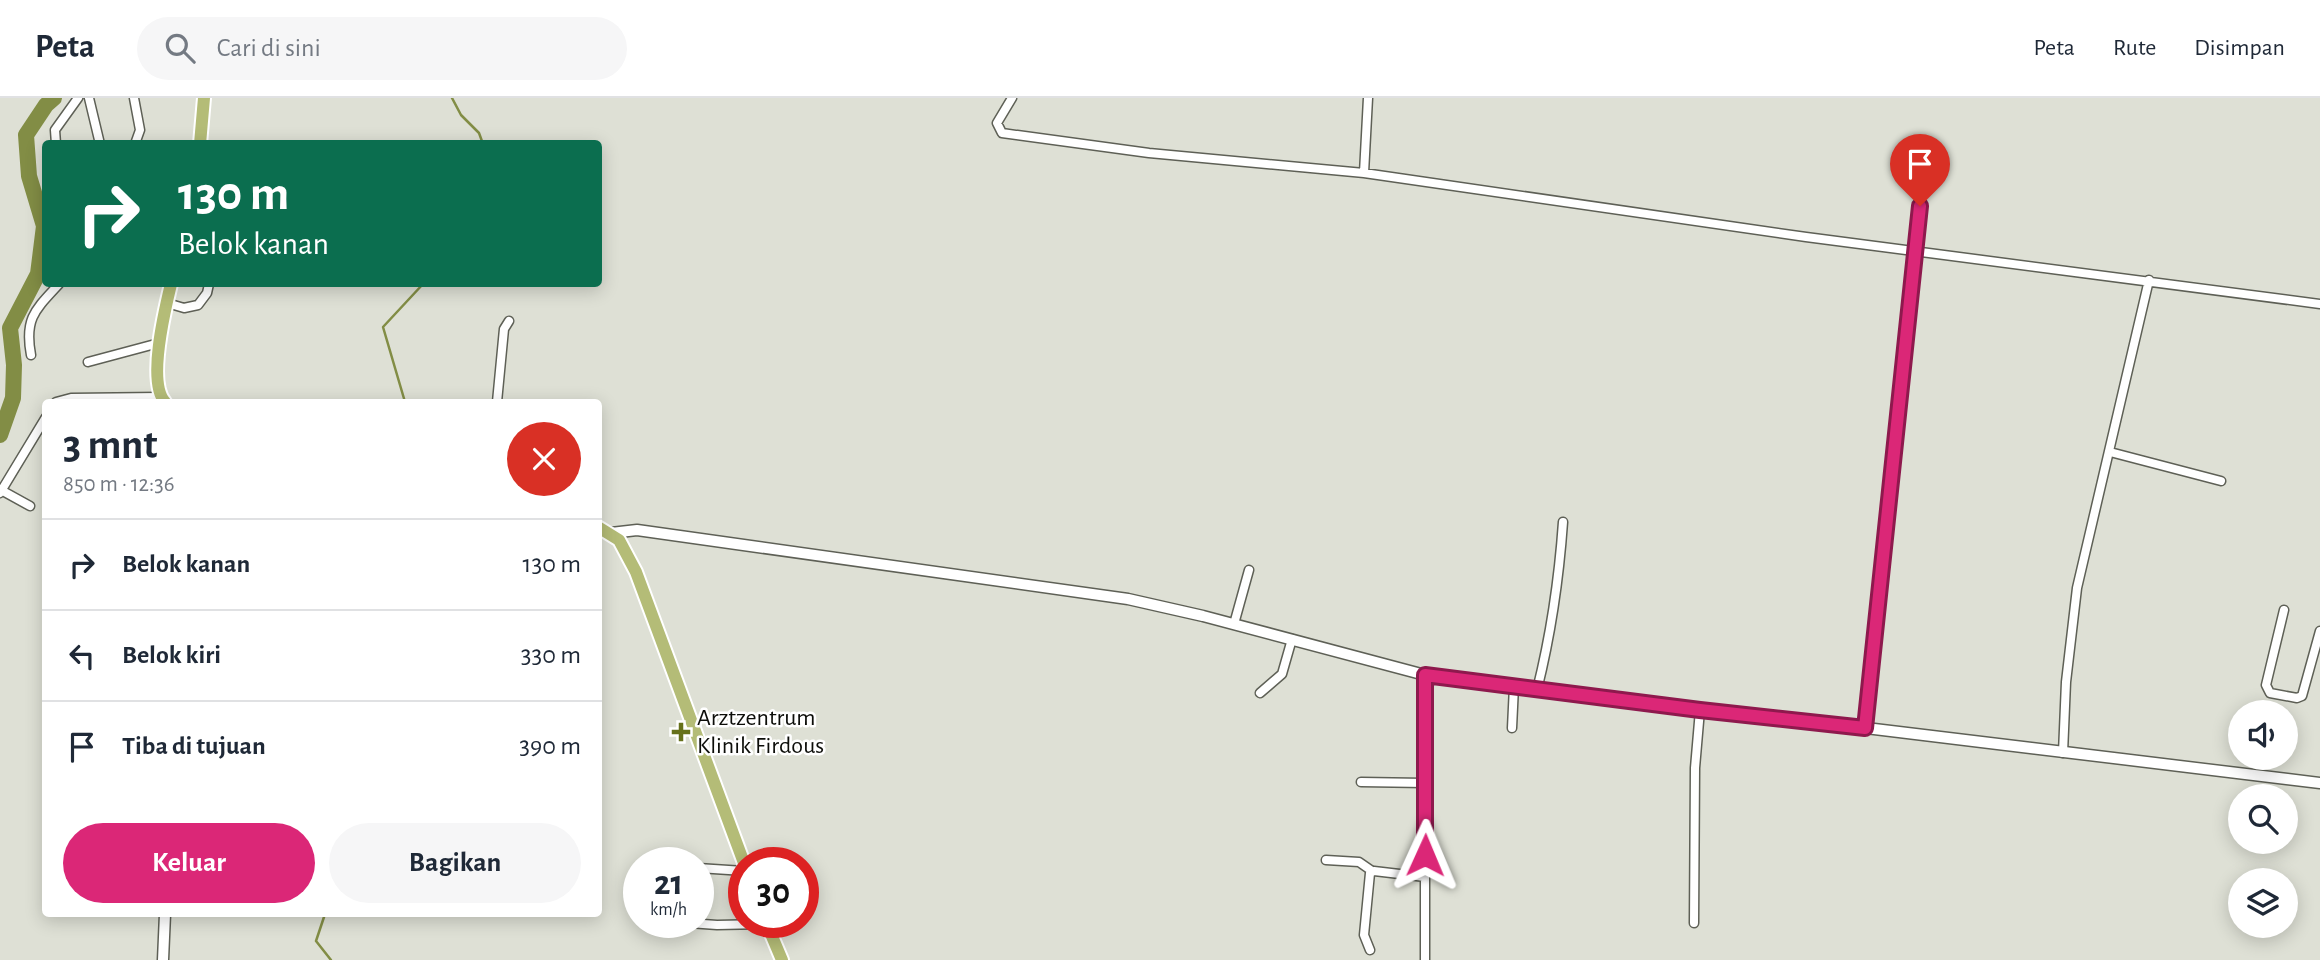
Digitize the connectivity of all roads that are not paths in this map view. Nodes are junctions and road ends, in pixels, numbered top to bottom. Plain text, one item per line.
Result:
1 (78, 98) edge
2 (89, 98) edge
3 (134, 98) edge
4 (204, 98) edge
5 (1012, 98) edge
6 (1368, 98) edge
7 (56, 140) edge
8 (99, 140) edge
9 (137, 140) edge
10 (200, 140) edge
11 (1923, 162) dead end
12 (1364, 173) junction
13 (1916, 251) junction
14 (2149, 280) junction
15 (56, 287) edge
16 (171, 287) edge
17 (208, 287) edge
18 (170, 304) junction
19 (2320, 304) edge
20 (509, 321) dead end
21 (159, 347) junction
22 (31, 355) dead end
23 (88, 362) dead end
24 (67, 399) edge
25 (116, 399) edge
26 (162, 399) edge
27 (497, 399) edge
28 (42, 424) edge
29 (2110, 452) junction
30 (2221, 481) dead end
31 (1, 492) edge
32 (30, 506) dead end
33 (1563, 522) dead end
34 (602, 529) edge
35 (611, 533) junction
36 (1249, 570) dead end
37 (2284, 610) dead end
38 (1234, 624) junction
39 (2320, 631) edge
40 (1292, 639) junction
41 (1425, 675) junction
42 (1514, 687) junction
43 (1537, 690) junction
44 (1260, 693) dead end
45 (1700, 710) junction
46 (1512, 728) dead end
47 (1865, 728) junction
48 (2063, 752) junction
49 (1361, 782) dead end
50 (1425, 783) junction
51 (2320, 783) edge
52 (738, 847) edge
53 (1326, 860) dead end
54 (1372, 872) junction
55 (1425, 877) junction
56 (165, 917) edge
57 (1694, 923) dead end
58 (772, 938) edge
59 (1370, 950) dead end
60 (163, 960) edge
61 (782, 960) edge
62 (1425, 960) edge

1 - 7 street
2 - 8 street
3 - 9 street
4 - 10 main road
5 - 12 street
6 - 12 street
11 - 13 street
12 - 13 street
13 - 14 street
13 - 47 street
14 - 19 street
14 - 29 street
15 - 22 street
16 - 18 main road
17 - 18 street
18 - 21 main road
20 - 27 street
21 - 23 street
21 - 26 main road
24 - 25 street
28 - 31 street
29 - 30 street
29 - 48 street
31 - 32 street
33 - 43 street
34 - 35 main road
35 - 38 street
35 - 52 main road
36 - 38 street
37 - 39 street
38 - 40 street
40 - 41 street
40 - 44 street
41 - 42 street
41 - 50 street
42 - 43 street
42 - 46 street
43 - 45 street
45 - 47 street
45 - 57 street
47 - 48 street
48 - 51 street
49 - 50 street
50 - 55 street
53 - 54 street
54 - 55 street
54 - 59 street
55 - 62 street
56 - 60 street
58 - 61 main road

